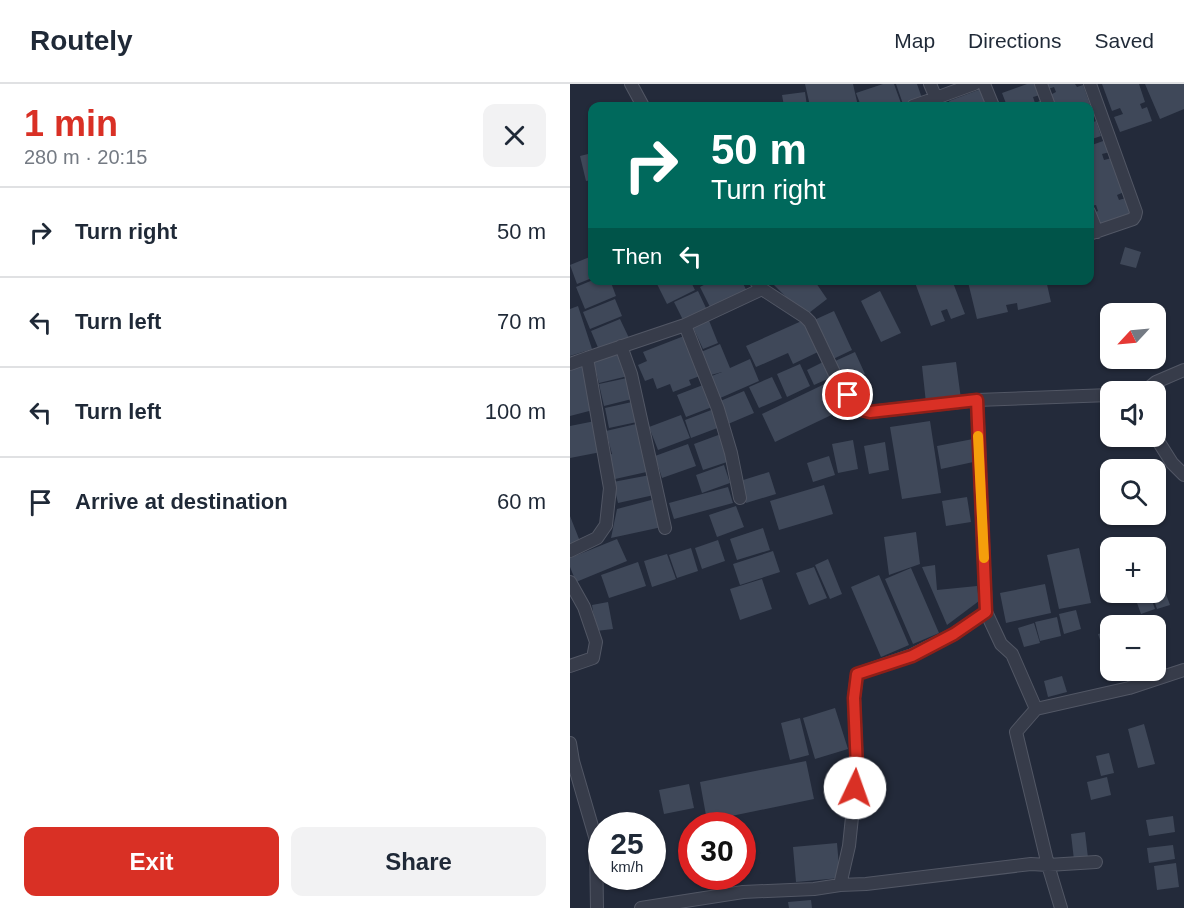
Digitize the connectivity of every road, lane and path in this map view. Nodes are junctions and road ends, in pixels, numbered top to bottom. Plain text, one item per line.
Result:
1 (631, 84) edge
2 (930, 84) edge
3 (974, 84) edge
4 (984, 84) edge
5 (1041, 84) edge
6 (1090, 84) edge
7 (641, 102) edge
8 (938, 102) edge
9 (991, 102) edge
10 (1048, 102) edge
11 (1094, 233) edge
12 (759, 285) edge
13 (685, 325) junction
14 (621, 346) junction
15 (588, 358) junction
16 (570, 364) edge
17 (1184, 370) edge
18 (1158, 381) edge
19 (1100, 395) edge
20 (977, 400) junction
21 (1162, 447) edge
22 (1184, 475) edge
23 (740, 498) dead end
24 (665, 528) dead end
25 (570, 551) edge
26 (570, 582) edge
27 (986, 612) junction
28 (570, 666) edge
29 (1184, 670) edge
30 (1036, 709) junction
31 (570, 743) edge
32 (574, 781) edge
33 (1096, 861) dead end
34 (1048, 865) junction
35 (840, 885) junction
36 (597, 908) edge
37 (641, 908) edge
38 (1061, 908) edge

1 - 7 street
2 - 8 street
3 - 8 street
4 - 9 street
5 - 10 street
6 - 11 street
12 - 13 street
12 - 20 street
13 - 14 street
13 - 23 street
14 - 15 street
14 - 24 street
15 - 16 street
15 - 25 street
17 - 18 street
19 - 20 street
20 - 27 street
21 - 22 street
26 - 28 street
27 - 30 street
27 - 35 street
29 - 30 street
30 - 34 street
31 - 32 street
32 - 36 street
33 - 34 street
34 - 35 street
34 - 38 street
35 - 37 street

